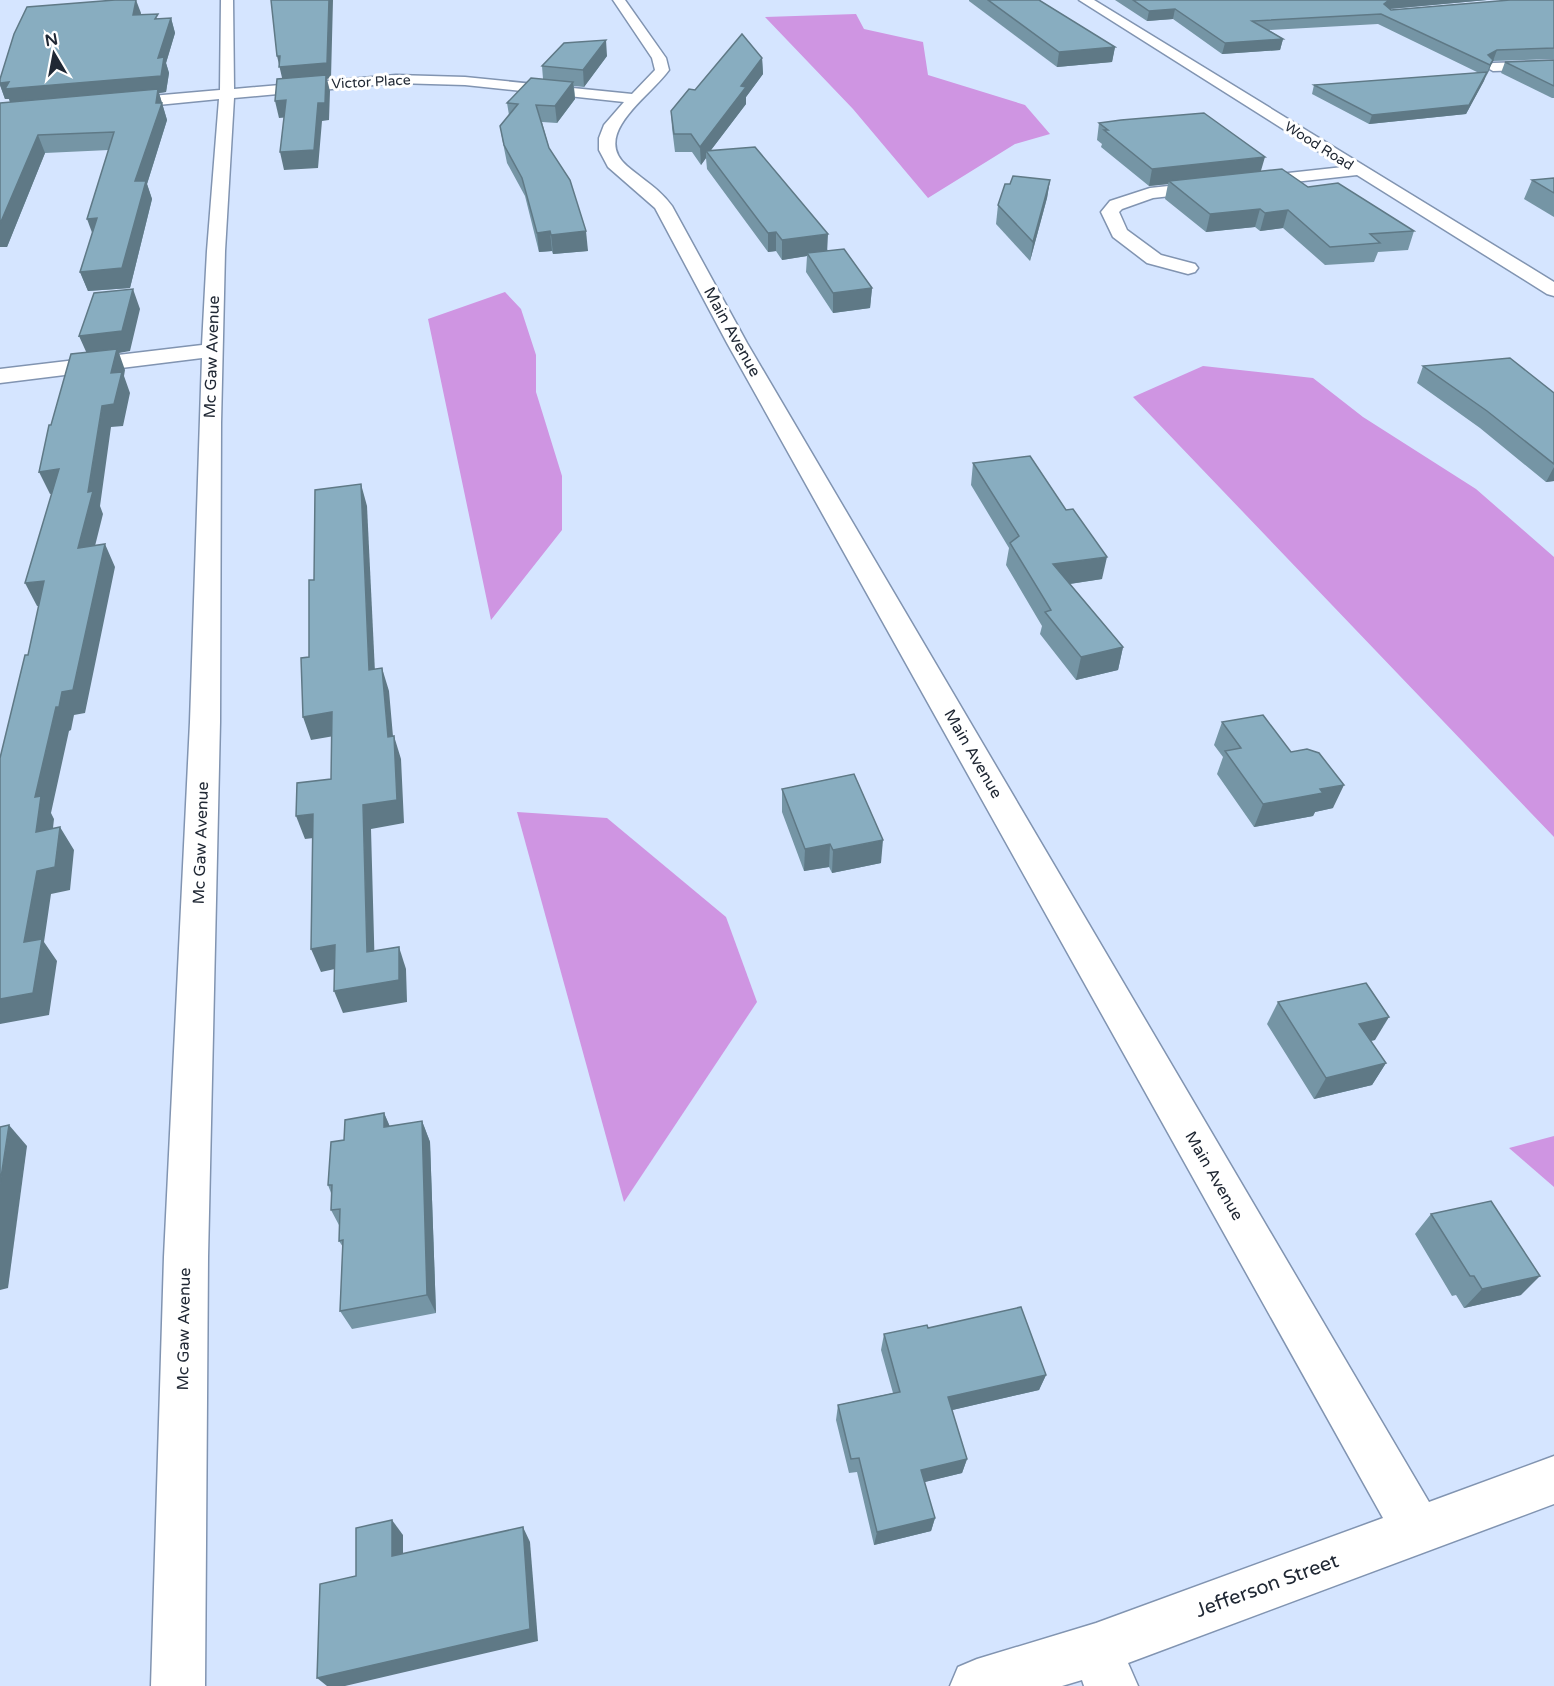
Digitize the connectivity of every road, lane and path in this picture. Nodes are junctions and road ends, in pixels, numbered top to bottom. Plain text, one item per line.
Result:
1 (227, 0) edge
2 (619, 0) edge
3 (1085, 0) edge
4 (1554, 65) edge
5 (1493, 67) edge
6 (227, 94) junction
7 (635, 99) junction
8 (108, 105) edge
9 (1358, 170) junction
10 (1188, 268) dead end
11 (1554, 290) edge
12 (213, 350) junction
13 (0, 376) edge
14 (1554, 1480) edge
15 (1418, 1531) junction
16 (1104, 1667) edge
17 (178, 1686) edge
18 (977, 1686) edge

1 - 6 street, Mc Gaw Avenue
2 - 7 street, Main Avenue
3 - 9 street, Wood Road
4 - 5 street
6 - 7 street, Victor Place
6 - 8 street, Victor Place
6 - 12 street, Mc Gaw Avenue
7 - 15 street, Main Avenue
9 - 10 street
9 - 11 street, Wood Road
12 - 13 street
12 - 17 street, Mc Gaw Avenue
14 - 15 street, Jefferson Street
15 - 16 street, Jefferson Street
16 - 18 street, Jefferson Street

